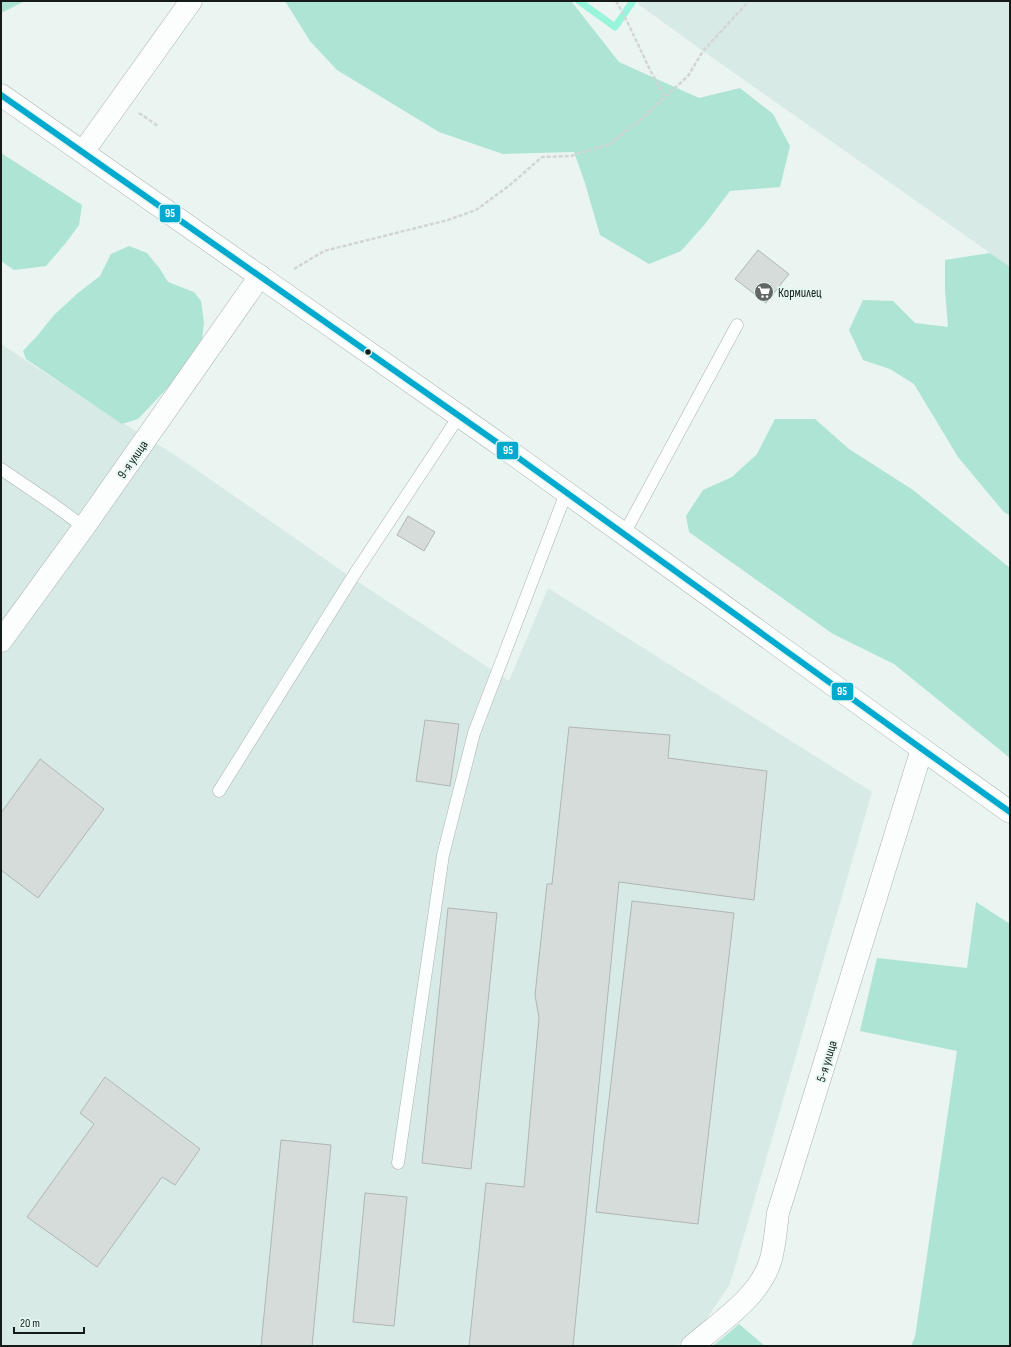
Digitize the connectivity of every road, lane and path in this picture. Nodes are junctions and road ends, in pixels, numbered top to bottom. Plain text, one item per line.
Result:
1 (191, 1) edge
2 (616, 1) edge
3 (749, 1) edge
4 (1, 95) edge
5 (665, 97) junction
6 (136, 111) dead end
7 (158, 126) dead end
8 (83, 152) junction
9 (294, 268) dead end
10 (260, 276) junction
11 (737, 325) dead end
12 (459, 416) junction
13 (3, 475) edge
14 (566, 493) junction
15 (84, 527) junction
16 (624, 534) junction
17 (1, 641) edge
18 (922, 749) junction
19 (219, 791) dead end
20 (1010, 812) edge
21 (398, 1163) dead end
22 (692, 1346) edge

1 - 8 street
2 - 5 path
3 - 5 path
4 - 8 street
5 - 9 path
6 - 7 path
8 - 10 street
10 - 12 street
10 - 15 street, 9-я улица
11 - 16 lane
12 - 14 street
12 - 19 lane
13 - 15 lane
14 - 16 street
14 - 21 lane
15 - 17 street, 9-я улица
16 - 18 street
18 - 20 street
18 - 22 street, 5-я улица

